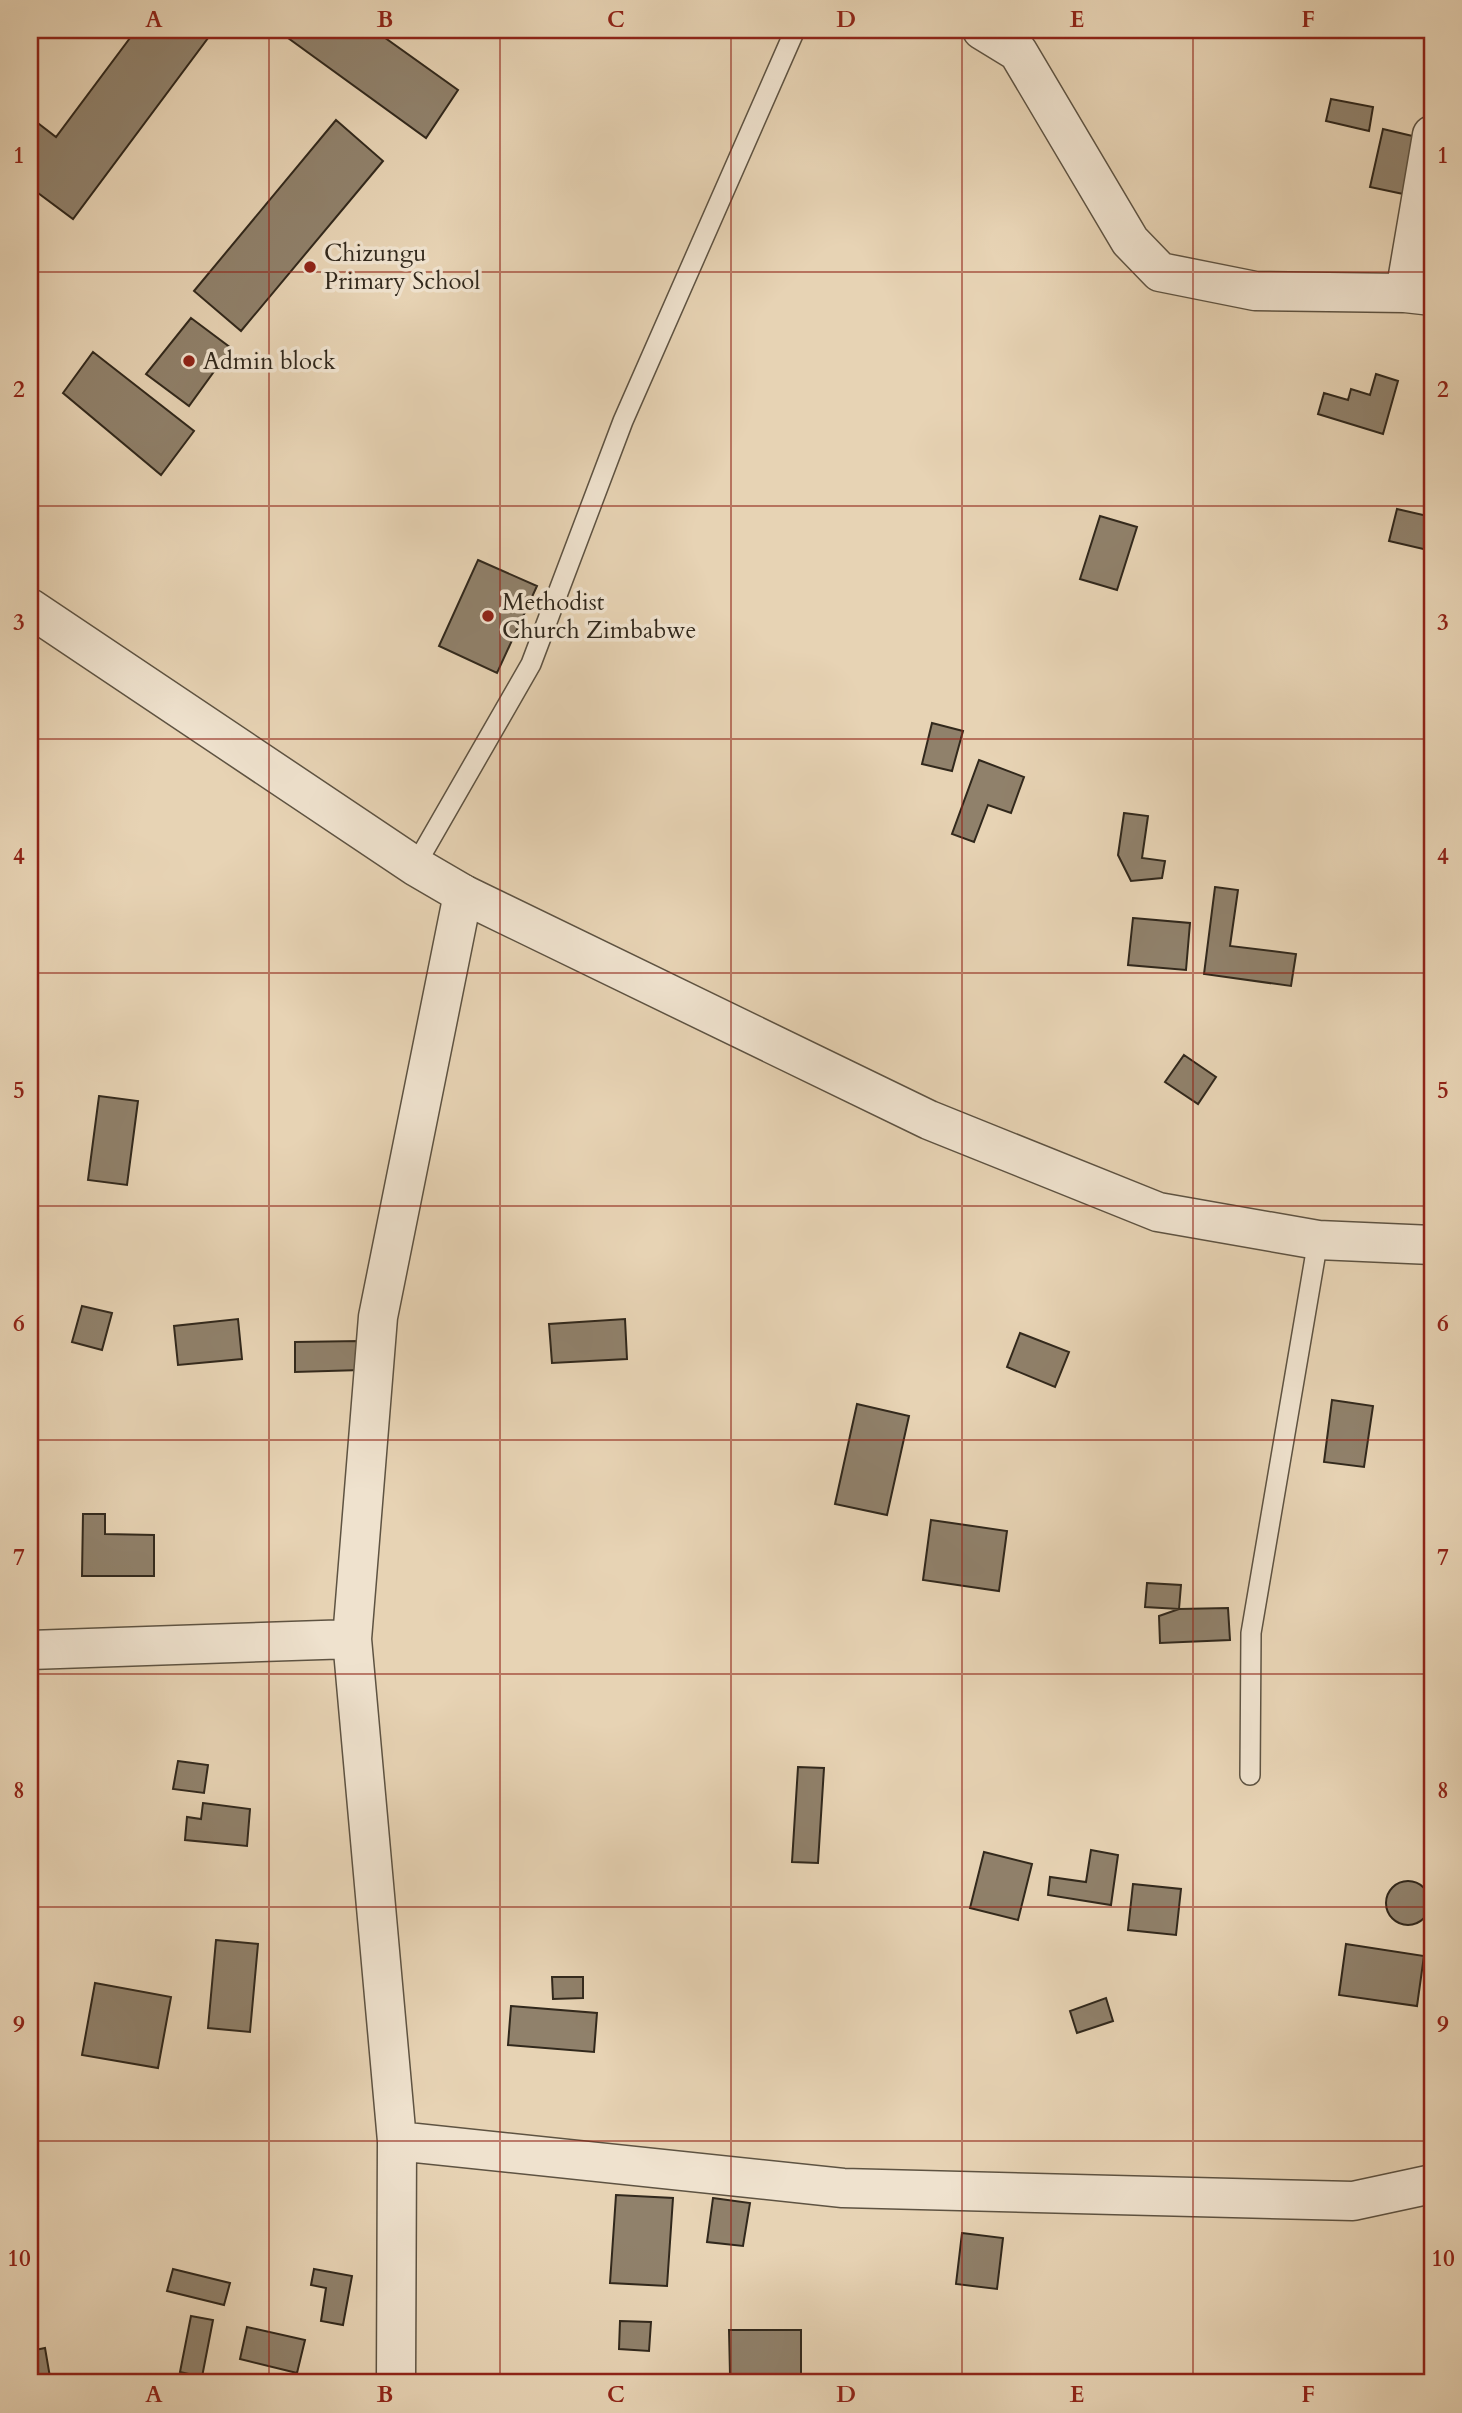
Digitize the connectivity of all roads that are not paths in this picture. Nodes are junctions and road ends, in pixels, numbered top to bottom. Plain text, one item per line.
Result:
1 (795, 30) edge
2 (982, 30) edge
3 (1432, 135) edge
4 (1419, 294) edge
5 (30, 608) edge
6 (415, 866) junction
7 (463, 894) junction
8 (1318, 1240) junction
9 (1432, 1245) edge
10 (352, 1639) junction
11 (30, 1650) edge
12 (1250, 1775) dead end
13 (397, 2141) junction
14 (1432, 2184) edge
15 (396, 2383) edge

1 - 6 lane
2 - 4 street
3 - 4 street
5 - 6 street
6 - 7 street
7 - 8 street
7 - 10 street
8 - 9 street
8 - 12 lane
10 - 11 street
10 - 13 street
13 - 14 street
13 - 15 street

